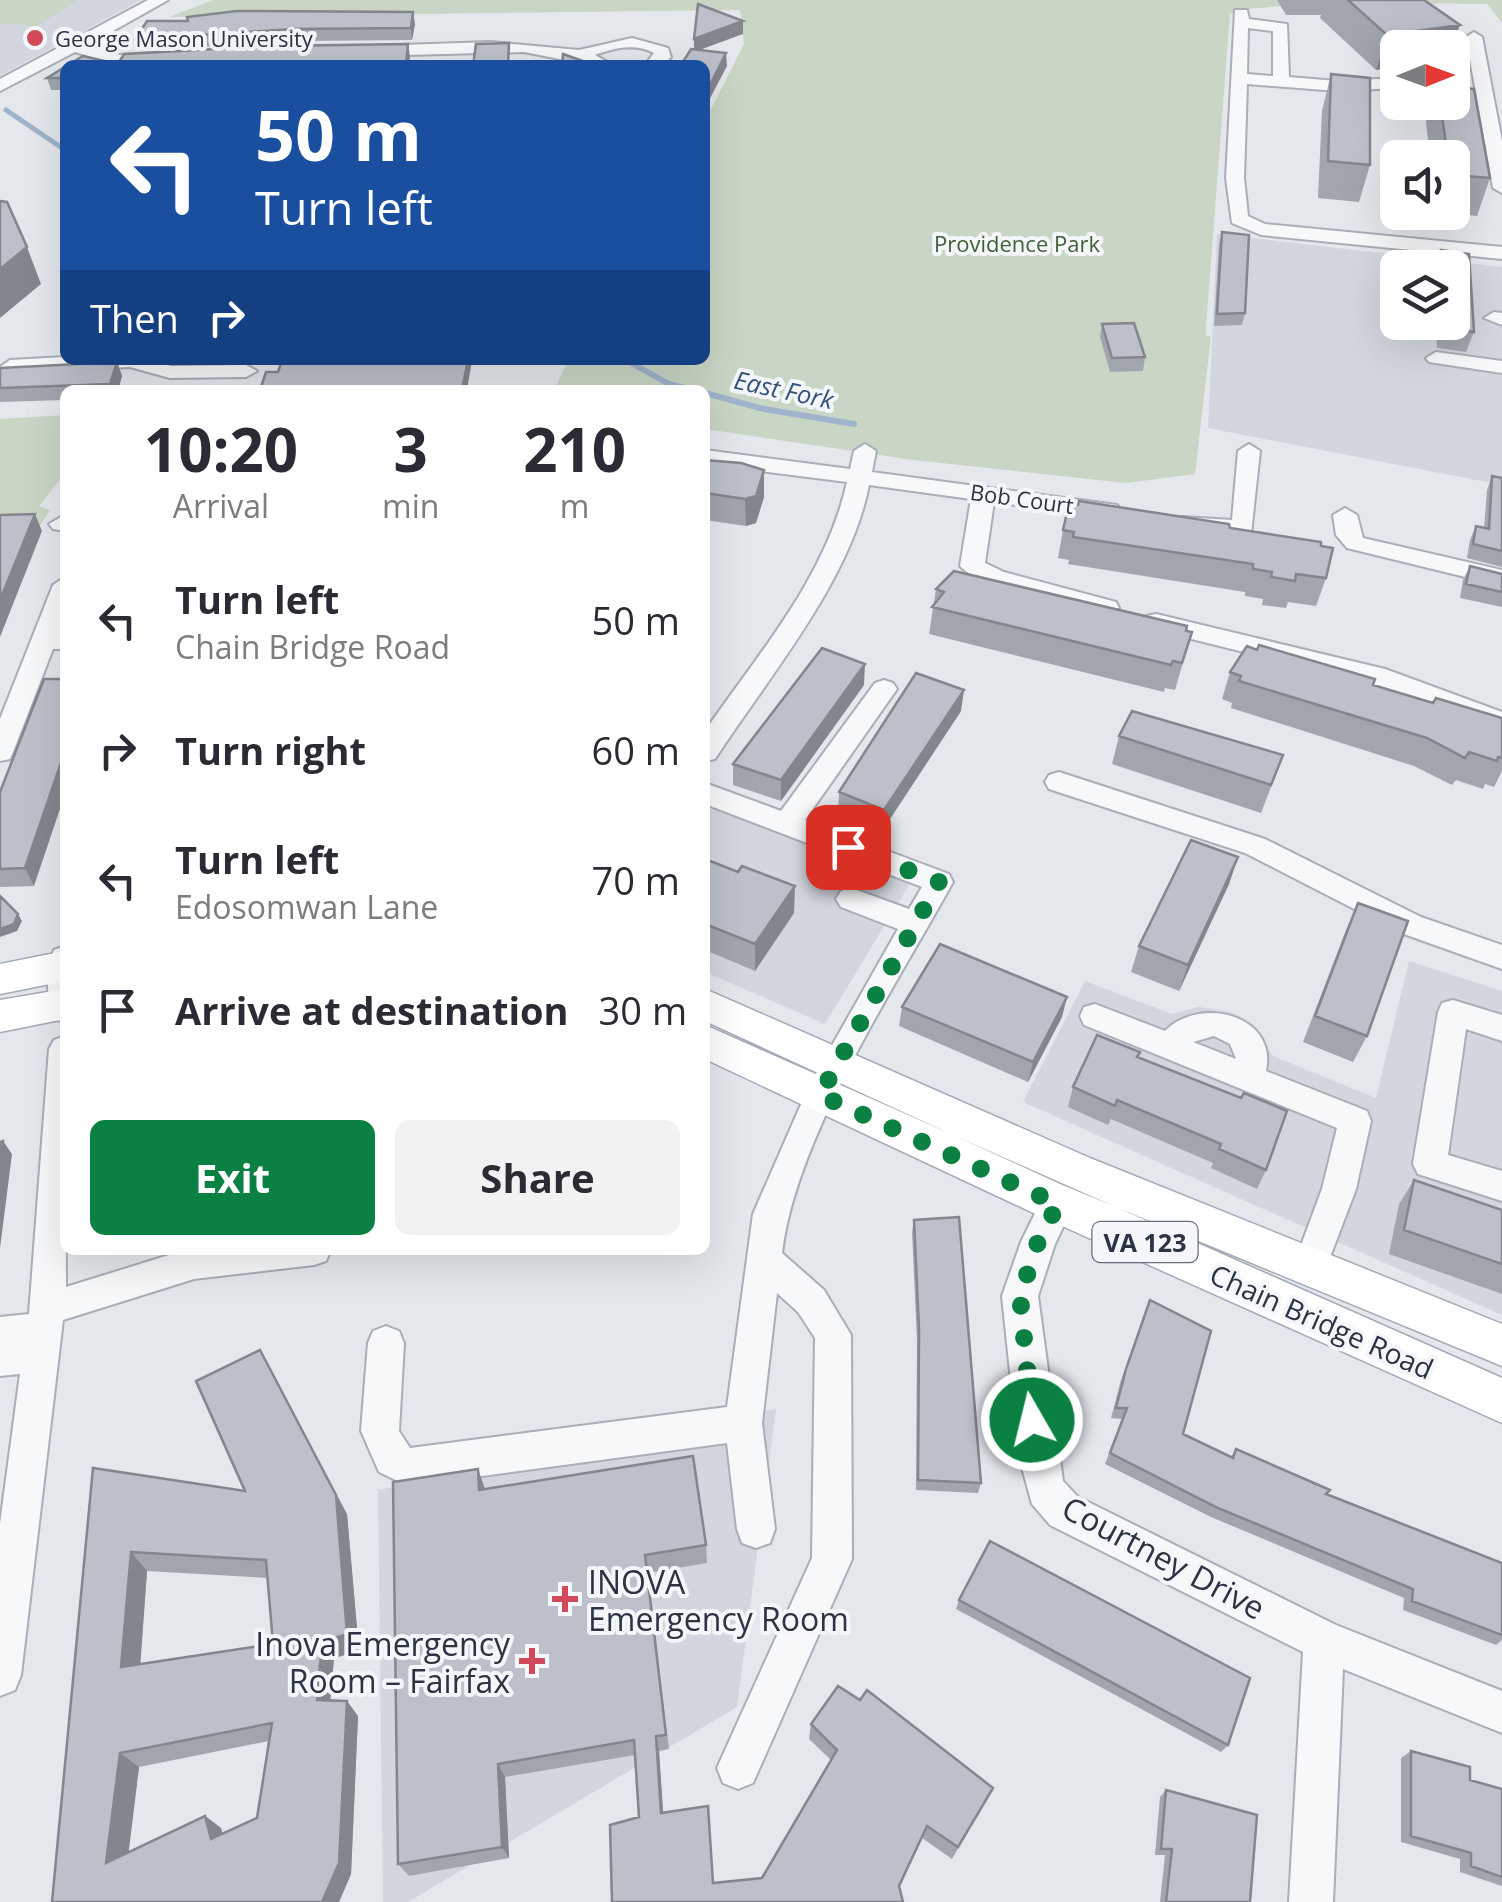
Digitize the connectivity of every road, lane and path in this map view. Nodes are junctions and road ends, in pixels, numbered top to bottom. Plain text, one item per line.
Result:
1 (160, 0) edge
2 (1474, 37) dead end
3 (73, 46) junction
4 (350, 52) edge
5 (582, 55) junction
6 (440, 58) edge
7 (177, 60) edge
8 (594, 60) edge
9 (660, 60) edge
10 (1240, 78) junction
11 (1281, 82) junction
12 (5, 83) edge
13 (1380, 84) edge
14 (39, 88) dead end
15 (1470, 110) edge
16 (1488, 112) junction
17 (1502, 188) edge
18 (1502, 253) edge
19 (1436, 358) dead end
20 (60, 364) edge
21 (145, 365) edge
22 (10, 366) edge
23 (1502, 367) edge
24 (245, 374) edge
25 (865, 450) dead end
26 (1248, 451) dead end
27 (710, 458) edge
28 (861, 477) junction
29 (984, 493) junction
30 (1129, 513) edge
31 (1345, 515) dead end
32 (1167, 518) edge
33 (1502, 578) edge
34 (60, 611) edge
35 (54, 641) edge
36 (884, 689) dead end
37 (1502, 723) edge
38 (710, 745) edge
39 (0, 752) edge
40 (1060, 782) dead end
41 (710, 796) edge
42 (787, 824) junction
43 (851, 899) dead end
44 (916, 924) junction
45 (1502, 957) edge
46 (60, 967) edge
47 (0, 979) edge
48 (60, 1007) edge
49 (710, 1007) edge
50 (0, 1016) edge
51 (1096, 1016) dead end
52 (1502, 1028) edge
53 (710, 1043) edge
54 (828, 1078) junction
55 (1502, 1186) edge
56 (1058, 1204) junction
57 (60, 1214) edge
58 (268, 1255) edge
59 (765, 1258) junction
60 (1310, 1267) junction
61 (44, 1330) junction
62 (0, 1334) edge
63 (386, 1343) dead end
64 (1502, 1345) edge
65 (0, 1358) edge
66 (1502, 1401) edge
67 (743, 1422) junction
68 (756, 1529) dead end
69 (1324, 1641) junction
70 (0, 1675) edge
71 (1502, 1712) edge
72 (738, 1768) dead end
73 (1311, 1902) edge

1 - 3 street
2 - 16 street
3 - 7 street
3 - 12 street
4 - 6 street
5 - 6 street
5 - 8 street
5 - 9 street
10 - 11 street
10 - 11 street
10 - 18 street
11 - 13 street
12 - 14 street
15 - 16 street
16 - 17 street
19 - 23 street
20 - 22 street
21 - 24 street
25 - 28 street
26 - 32 street
27 - 28 street, Bob Court
28 - 29 street, Bob Court
28 - 38 street
29 - 30 street, Bob Court
29 - 37 street
31 - 33 street
34 - 35 street
35 - 39 street
36 - 42 street
40 - 45 street
41 - 42 street
42 - 44 street
43 - 44 street
44 - 54 street
46 - 47 main road
48 - 50 main road
49 - 54 main road, Chain Bridge Road / VA 123
51 - 60 street
52 - 55 street
53 - 54 main road, Chain Bridge Road / VA 123
54 - 56 main road, Chain Bridge Road / VA 123
54 - 59 street
54 - 60 main road, Chain Bridge Road / VA 123
56 - 66 main road, Chain Bridge Road / VA 123
56 - 69 street, Courtney Drive
57 - 61 street
58 - 61 street
59 - 67 street
59 - 72 street
60 - 64 main road, Chain Bridge Road / VA 123
61 - 62 street
61 - 65 street
61 - 70 street
63 - 67 street
67 - 68 street
69 - 71 street, Courtney Drive
69 - 73 street

